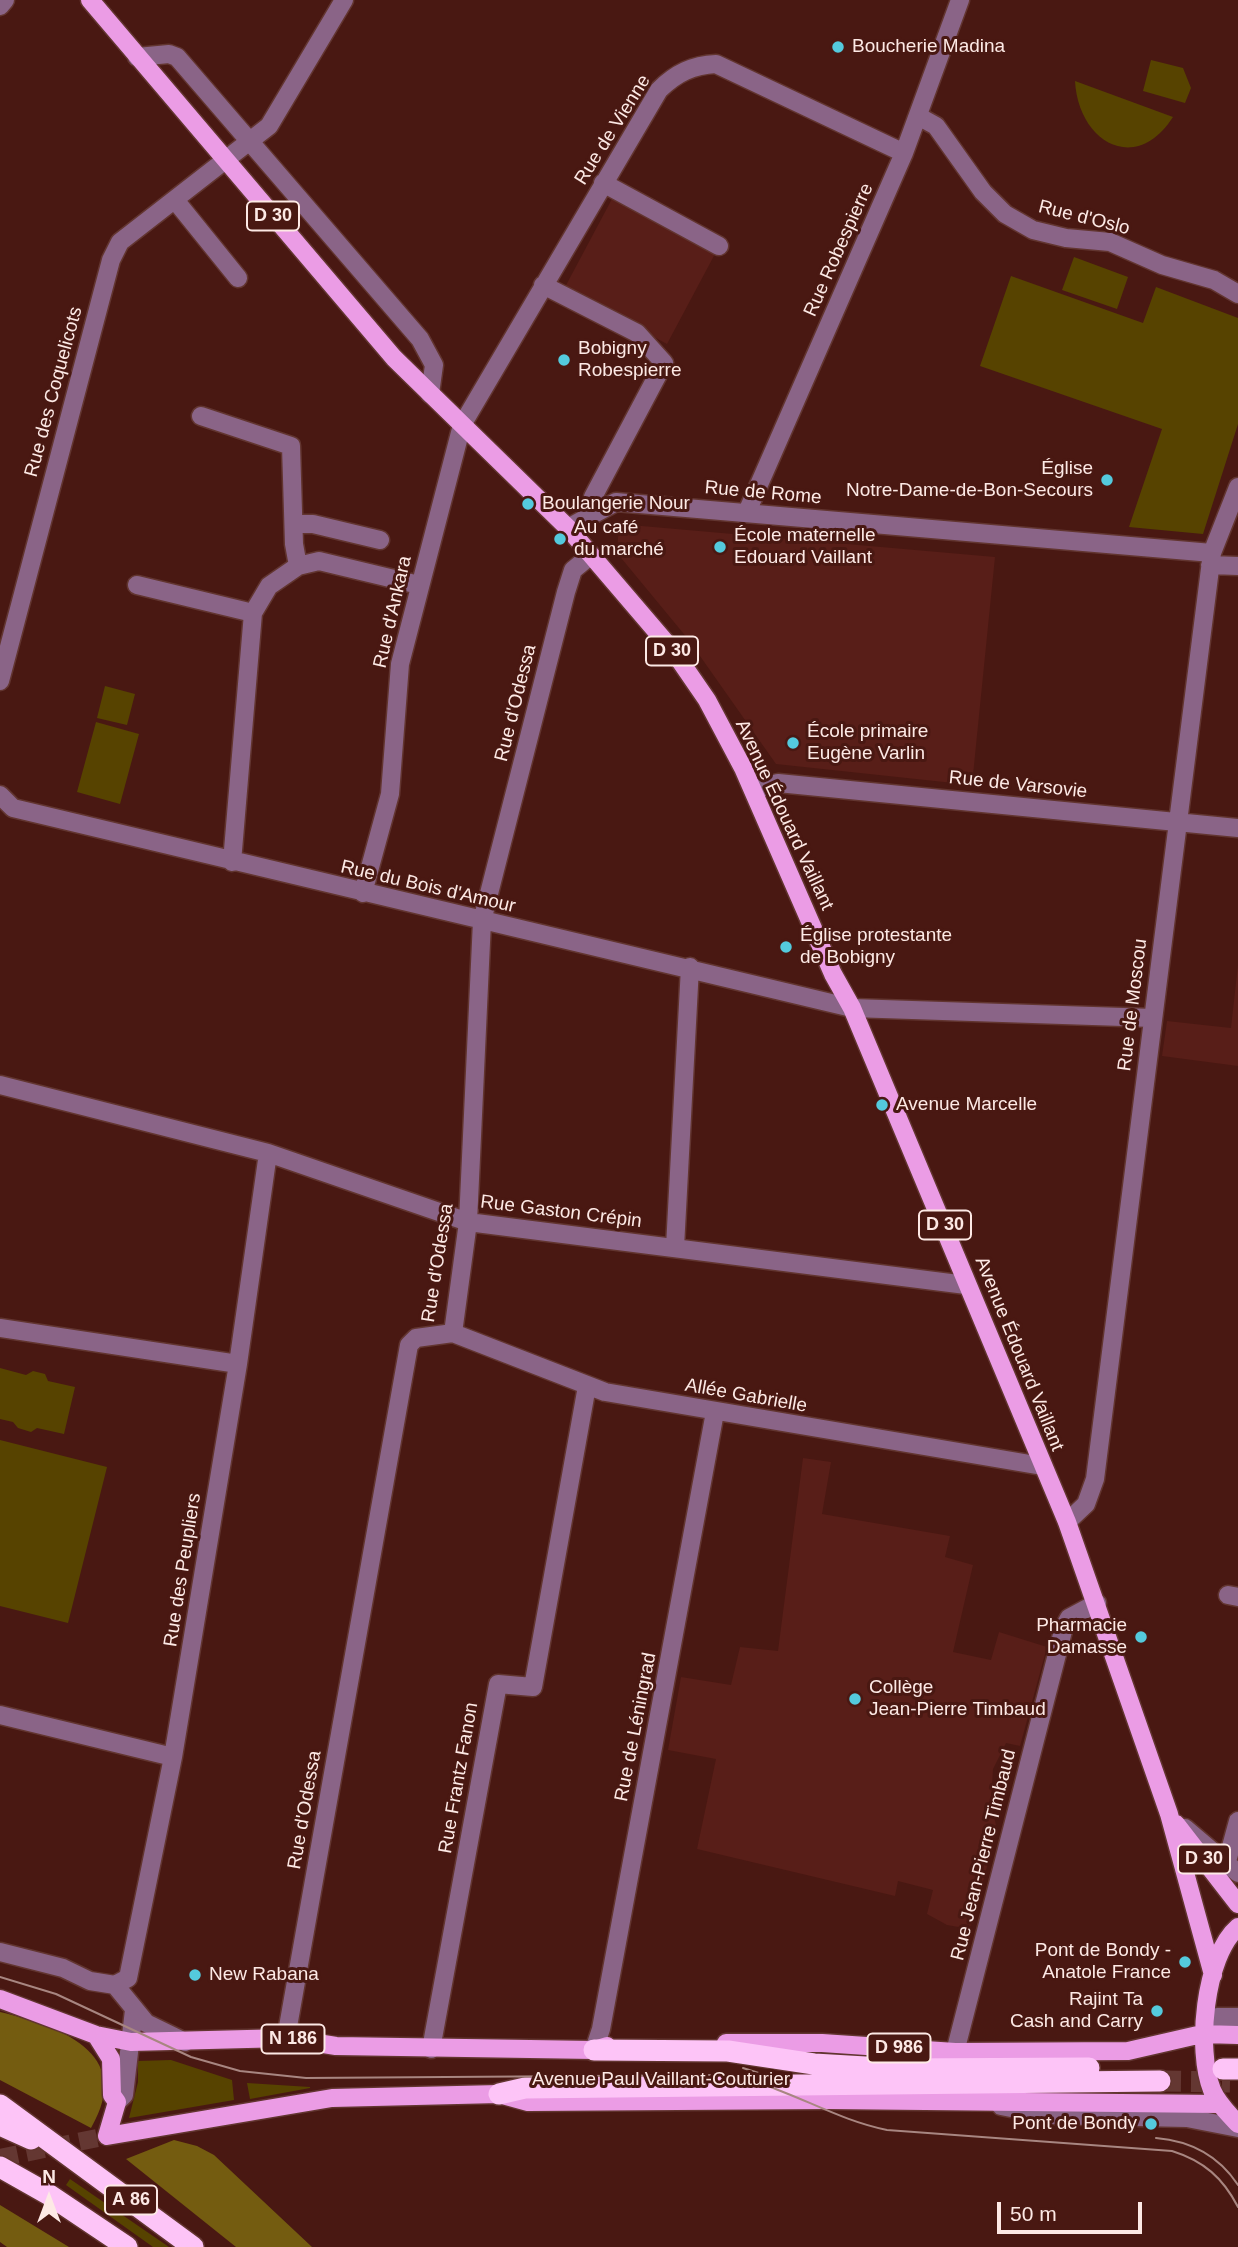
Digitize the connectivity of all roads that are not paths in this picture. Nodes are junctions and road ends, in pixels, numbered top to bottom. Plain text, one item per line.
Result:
1 (5, 0) edge
2 (90, 0) edge
3 (344, 0) edge
4 (960, 0) edge
5 (0, 6) edge
6 (137, 57) junction
7 (918, 116) junction
8 (249, 143) junction
9 (904, 153) junction
10 (225, 161) junction
11 (603, 183) junction
12 (175, 200) junction
13 (719, 246) dead end
14 (238, 278) dead end
15 (543, 285) junction
16 (1238, 294) edge
17 (430, 394) junction
18 (201, 416) dead end
19 (463, 425) junction
20 (1238, 487) edge
21 (597, 512) junction
22 (747, 512) junction
23 (294, 524) junction
24 (568, 528) junction
25 (380, 540) dead end
26 (590, 556) junction
27 (1211, 559) junction
28 (298, 566) junction
29 (1238, 566) edge
30 (137, 584) dead end
31 (419, 585) junction
32 (253, 613) junction
33 (0, 681) edge
34 (753, 790) junction
35 (0, 795) edge
36 (1176, 821) junction
37 (1238, 828) edge
38 (232, 862) junction
39 (363, 893) junction
40 (482, 921) junction
41 (690, 967) junction
42 (852, 1008) junction
43 (1153, 1018) junction
44 (0, 1085) edge
45 (268, 1153) junction
46 (468, 1222) junction
47 (675, 1247) junction
48 (966, 1285) junction
49 (0, 1328) edge
50 (453, 1333) junction
51 (238, 1364) junction
52 (587, 1386) junction
53 (715, 1412) junction
54 (1042, 1466) junction
55 (1067, 1522) junction
56 (1097, 1603) junction
57 (0, 1715) edge
58 (173, 1758) junction
59 (1169, 1814) junction
60 (1238, 1821) edge
61 (1232, 1869) edge
62 (1238, 1904) edge
63 (1238, 1927) edge
64 (0, 1952) edge
65 (1213, 1975) junction
66 (115, 1984) junction
67 (0, 1999) edge
68 (134, 2010) junction
69 (1238, 2017) edge
70 (1202, 2034) junction
71 (96, 2035) junction
72 (1238, 2035) edge
73 (286, 2038) junction
74 (131, 2042) junction
75 (185, 2042) junction
76 (431, 2049) junction
77 (594, 2050) junction
78 (955, 2052) junction
79 (499, 2094) junction
80 (117, 2102) junction
81 (988, 2103) junction
82 (1219, 2104) junction
83 (0, 2105) edge
84 (0, 2125) edge
85 (1238, 2126) edge
86 (68, 2155) junction
87 (0, 2167) edge
88 (127, 2247) edge
89 (193, 2247) edge

1 - 5 street
2 - 6 main road, Avenue Édouard Vaillant / D 30
3 - 8 street, Rue des Coquelicots
4 - 7 street, Rue Robespierre
6 - 8 street
6 - 10 main road, Avenue Édouard Vaillant / D 30
7 - 9 street, Rue Robespierre
7 - 16 street, Rue d'Oslo
8 - 10 street, Rue des Coquelicots
8 - 17 street
9 - 11 street, Rue de Vienne
9 - 22 street, Rue Robespierre
10 - 12 street, Rue des Coquelicots
10 - 17 main road, Avenue Édouard Vaillant / D 30
11 - 13 street
11 - 15 street, Rue de Vienne
12 - 14 street
12 - 33 street, Rue des Coquelicots
15 - 19 street, Rue de Vienne
15 - 21 street
17 - 19 main road, Avenue Édouard Vaillant / D 30
18 - 23 street
19 - 24 main road, Avenue Édouard Vaillant / D 30
19 - 31 street, Rue d'Ankara
20 - 27 street, Rue de Moscou
21 - 22 street, Rue de Rome
21 - 24 street, Rue de Rome
22 - 27 street, Rue de Rome
23 - 25 street
23 - 28 street
24 - 26 main road, Avenue Édouard Vaillant / D 30
26 - 34 main road, Avenue Édouard Vaillant / D 30
26 - 40 street, Rue d'Odessa
27 - 29 street, Rue de Rome
27 - 36 street, Rue de Moscou
28 - 31 street
28 - 32 street
30 - 32 street
31 - 39 street, Rue d'Ankara
32 - 38 street
34 - 36 street, Rue de Varsovie
34 - 42 main road, Avenue Édouard Vaillant / D 30
35 - 38 street, Rue du Bois d'Amour
36 - 37 street, Rue de Varsovie
36 - 43 street, Rue de Moscou
38 - 39 street, Rue du Bois d'Amour
39 - 40 street, Rue du Bois d'Amour
40 - 41 street, Rue du Bois d'Amour
40 - 46 street, Rue d'Odessa
41 - 42 street, Rue du Bois d'Amour
41 - 47 street
42 - 43 street
42 - 48 main road, Avenue Édouard Vaillant / D 30
43 - 55 street, Rue de Moscou
44 - 45 street, Rue Gaston Crépin
45 - 46 street, Rue Gaston Crépin
45 - 51 street, Rue des Peupliers
46 - 47 street, Rue Gaston Crépin
46 - 50 street, Rue d'Odessa
47 - 48 street, Rue Gaston Crépin
48 - 54 main road, Avenue Édouard Vaillant / D 30
49 - 51 street
50 - 52 street, Allée Gabrielle
50 - 73 street, Rue d'Odessa
51 - 58 street, Rue des Peupliers
52 - 53 street, Allée Gabrielle
52 - 76 street, Rue Frantz Fanon
53 - 54 street, Allée Gabrielle
53 - 77 street, Rue de Léningrad
54 - 55 main road, Avenue Édouard Vaillant / D 30
55 - 56 main road, Avenue Édouard Vaillant / D 30
56 - 59 main road, Avenue Édouard Vaillant / D 30
56 - 78 street, Rue Jean-Pierre Timbaud
57 - 58 street
58 - 66 street, Rue des Peupliers
59 - 61 street
59 - 62 main road, Avenue Édouard Vaillant / D 30
59 - 65 main road, Avenue Édouard Vaillant / D 30
60 - 61 street
63 - 65 main road
64 - 66 street
65 - 70 main road
66 - 68 street, Avenue Paul Vaillant-Couturier
67 - 71 main road, Avenue Paul Vaillant-Couturier / N 186
68 - 74 street
68 - 75 street, Avenue Paul Vaillant-Couturier
69 - 70 street
70 - 72 main road, D 986
70 - 78 main road, Avenue Paul Vaillant-Couturier / D 986
70 - 82 main road
71 - 74 main road, Avenue Paul Vaillant-Couturier / N 186
71 - 80 main road
73 - 75 main road, Avenue Paul Vaillant-Couturier / N 186
73 - 76 main road, Avenue Paul Vaillant-Couturier / N 186
74 - 75 main road, Avenue Paul Vaillant-Couturier / N 186
74 - 80 street
76 - 77 main road, Avenue Paul Vaillant-Couturier / N 186
77 - 78 main road, Avenue Paul Vaillant-Couturier / D 986
77 - 79 highway
79 - 80 main road, Avenue Paul Vaillant-Couturier
79 - 81 main road, Avenue Paul Vaillant-Couturier
81 - 82 main road, Avenue Paul Vaillant-Couturier
81 - 85 street
82 - 85 main road
83 - 86 highway
84 - 86 highway, A 86
86 - 89 highway, A 86
87 - 88 highway, A 86

